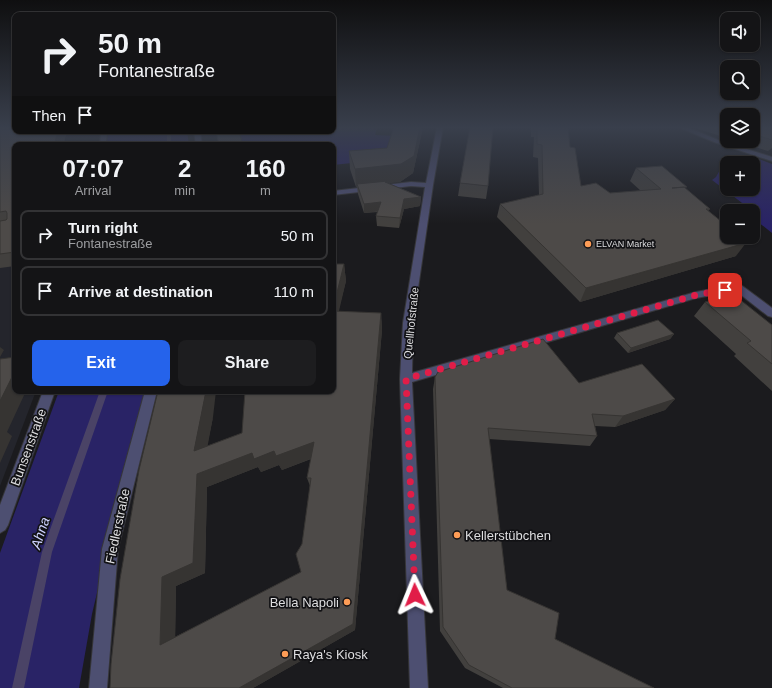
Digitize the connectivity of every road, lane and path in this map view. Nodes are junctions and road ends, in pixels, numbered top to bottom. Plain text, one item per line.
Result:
1 (434, 159) edge
2 (429, 185) junction
3 (336, 193) edge
4 (772, 313) edge
5 (406, 379) junction
6 (48, 394) edge
7 (150, 394) edge
8 (0, 525) edge
9 (98, 688) edge
10 (418, 688) edge

1 - 2 street, Quellhofstraße
2 - 3 street
2 - 5 street, Quellhofstraße
4 - 5 street
5 - 10 street, Quellhofstraße
6 - 8 street, Bunsenstraße
7 - 9 street, Fiedlerstraße

